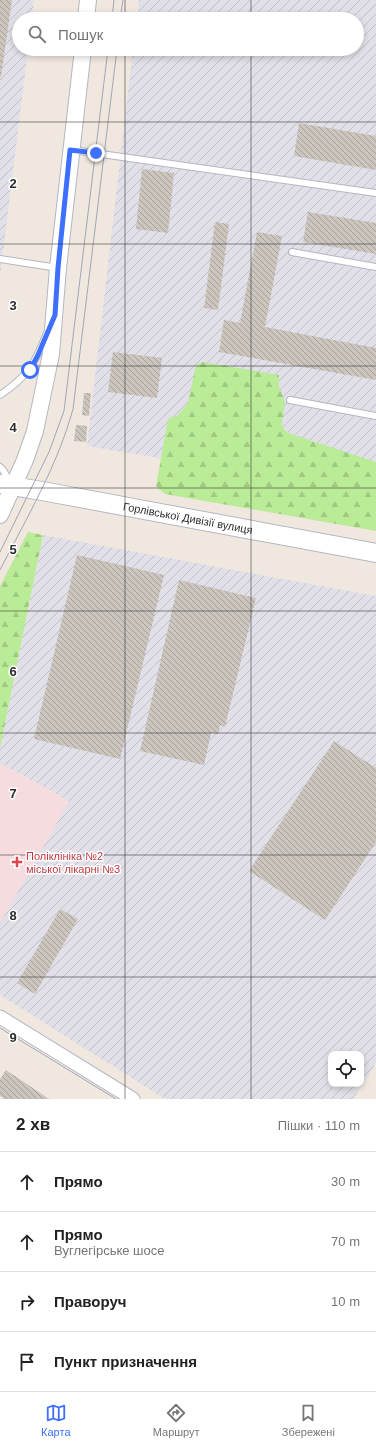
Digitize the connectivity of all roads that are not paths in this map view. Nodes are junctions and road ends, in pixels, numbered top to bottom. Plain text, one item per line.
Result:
1 (88, 0) edge
2 (87, 12) edge
3 (81, 56) edge
4 (70, 150) junction
5 (376, 193) edge
6 (292, 252) dead end
7 (0, 259) edge
8 (376, 267) edge
9 (58, 268) junction
10 (55, 315) junction
11 (0, 395) edge
12 (290, 400) dead end
13 (376, 416) edge
14 (0, 468) edge
15 (6, 485) edge
16 (0, 515) edge
17 (376, 553) edge
18 (0, 1017) edge
19 (133, 1099) edge

1 - 2 street
3 - 4 street
4 - 5 lane
4 - 9 street
6 - 8 lane
7 - 9 lane
9 - 10 street
10 - 11 lane
10 - 15 street
12 - 13 lane
14 - 15 lane
15 - 16 street
15 - 17 main road, Горлівської Дивізії вулиця
18 - 19 street

